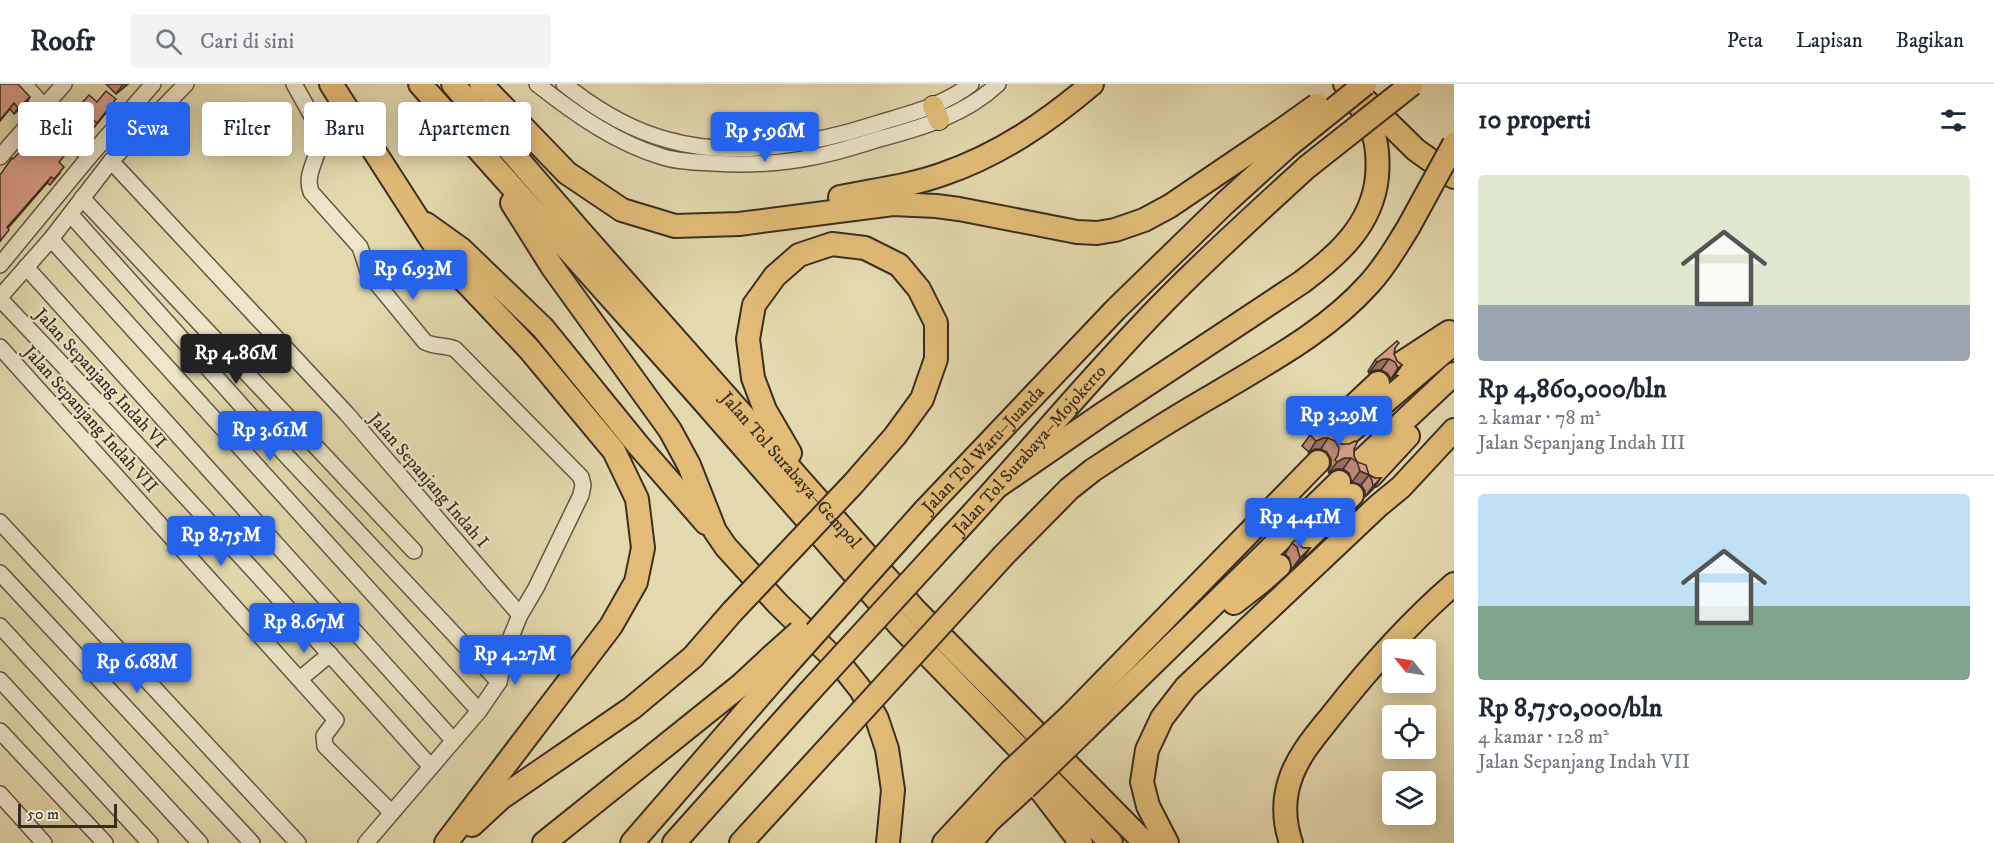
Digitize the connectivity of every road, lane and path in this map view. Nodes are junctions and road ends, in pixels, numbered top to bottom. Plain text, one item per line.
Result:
1 (24, 84) edge
2 (64, 84) edge
3 (153, 84) edge
4 (186, 84) edge
5 (294, 84) edge
6 (331, 84) edge
7 (420, 84) edge
8 (453, 84) edge
9 (481, 84) edge
10 (493, 84) edge
11 (537, 84) edge
12 (564, 84) edge
13 (971, 84) edge
14 (998, 84) edge
15 (1092, 84) edge
16 (1347, 84) edge
17 (1365, 84) edge
18 (1412, 84) edge
19 (40, 102) edge
20 (46, 102) edge
21 (936, 113) junction
22 (18, 135) edge
23 (1283, 139) junction
24 (1454, 144) edge
25 (0, 157) edge
26 (89, 157) joint
27 (111, 161) junction
28 (494, 166) junction
29 (1454, 177) edge
30 (82, 198) junction
31 (71, 215) junction
32 (415, 216) junction
33 (51, 239) junction
34 (0, 265) edge
35 (26, 267) junction
36 (0, 298) edge
37 (1454, 328) edge
38 (1454, 343) edge
39 (0, 347) edge
40 (1400, 364) edge
41 (1454, 374) edge
42 (1378, 383) dead end
43 (1454, 383) edge
44 (1454, 430) edge
45 (1313, 456) dead end
46 (998, 486) junction
47 (0, 522) edge
48 (845, 528) junction
49 (1300, 546) edge
50 (726, 547) junction
51 (414, 551) dead end
52 (1279, 566) dead end
53 (0, 573) edge
54 (1454, 584) edge
55 (520, 615) junction
56 (0, 626) edge
57 (1178, 640) junction
58 (330, 654) junction
59 (777, 663) junction
60 (300, 679) junction
61 (0, 680) edge
62 (499, 682) junction
63 (479, 711) junction
64 (982, 711) junction
65 (1079, 722) junction
66 (0, 731) edge
67 (453, 740) junction
68 (431, 767) junction
69 (1018, 779) junction
70 (0, 794) edge
71 (391, 812) junction
72 (44, 843) edge
73 (105, 843) edge
74 (150, 843) edge
75 (200, 843) edge
76 (252, 843) edge
77 (298, 843) edge
78 (366, 843) edge
79 (446, 843) edge
80 (454, 843) edge
81 (544, 843) edge
82 (632, 843) edge
83 (674, 843) edge
84 (741, 843) edge
85 (888, 843) edge
86 (944, 843) edge
87 (970, 843) edge
88 (1081, 843) edge
89 (1111, 843) edge
90 (1145, 843) edge
91 (1167, 843) edge
92 (1291, 843) edge

1 - 19 street
2 - 20 street
3 - 26 street
4 - 27 street
5 - 55 street
6 - 32 highway
7 - 28 highway, Jalan Tol Surabaya–Gempol
8 - 48 highway, Jalan Tol Surabaya–Gempol
9 - 23 highway
10 - 15 highway
11 - 21 street
12 - 21 street
13 - 21 street
14 - 21 street
16 - 23 highway, bridge
16 - 29 highway
16 - 46 highway
17 - 23 highway, Jalan Tol Waru–Juanda, bridge
18 - 46 highway, Jalan Tol Surabaya–Mojokerto, bridge
22 - 25 street
23 - 59 highway, Jalan Tol Waru–Juanda, bridge
24 - 84 highway, bridge
26 - 34 street
27 - 30 street
27 - 55 street, Jalan Sepanjang Indah I
28 - 50 highway
28 - 64 highway, Jalan Tol Surabaya–Gempol
30 - 31 street
30 - 51 street
31 - 33 street
31 - 62 street
32 - 50 highway
32 - 79 highway
33 - 35 street
33 - 63 street
35 - 36 street
35 - 67 street
36 - 58 street, Jalan Sepanjang Indah VI
37 - 40 highway
38 - 42 highway
39 - 60 street, Jalan Sepanjang Indah VII
41 - 43 highway
44 - 91 highway
45 - 65 highway
46 - 83 highway, Jalan Tol Surabaya–Mojokerto, bridge
47 - 77 street
48 - 80 highway, bridge
48 - 90 highway, Jalan Tol Surabaya–Gempol
49 - 57 highway
50 - 85 highway
52 - 57 highway
53 - 76 street
54 - 92 highway
55 - 62 street
56 - 75 street
57 - 65 highway
58 - 60 street
58 - 68 street, Jalan Sepanjang Indah VI
59 - 81 highway
59 - 82 highway, Jalan Tol Waru–Juanda
60 - 71 street, Jalan Sepanjang Indah VII
61 - 74 street
62 - 63 street
63 - 67 street
64 - 88 highway
64 - 89 highway, Jalan Tol Surabaya–Gempol
65 - 69 highway, bridge
66 - 73 street
67 - 68 street
68 - 71 street
69 - 86 highway
69 - 87 highway
70 - 72 street
71 - 78 street

